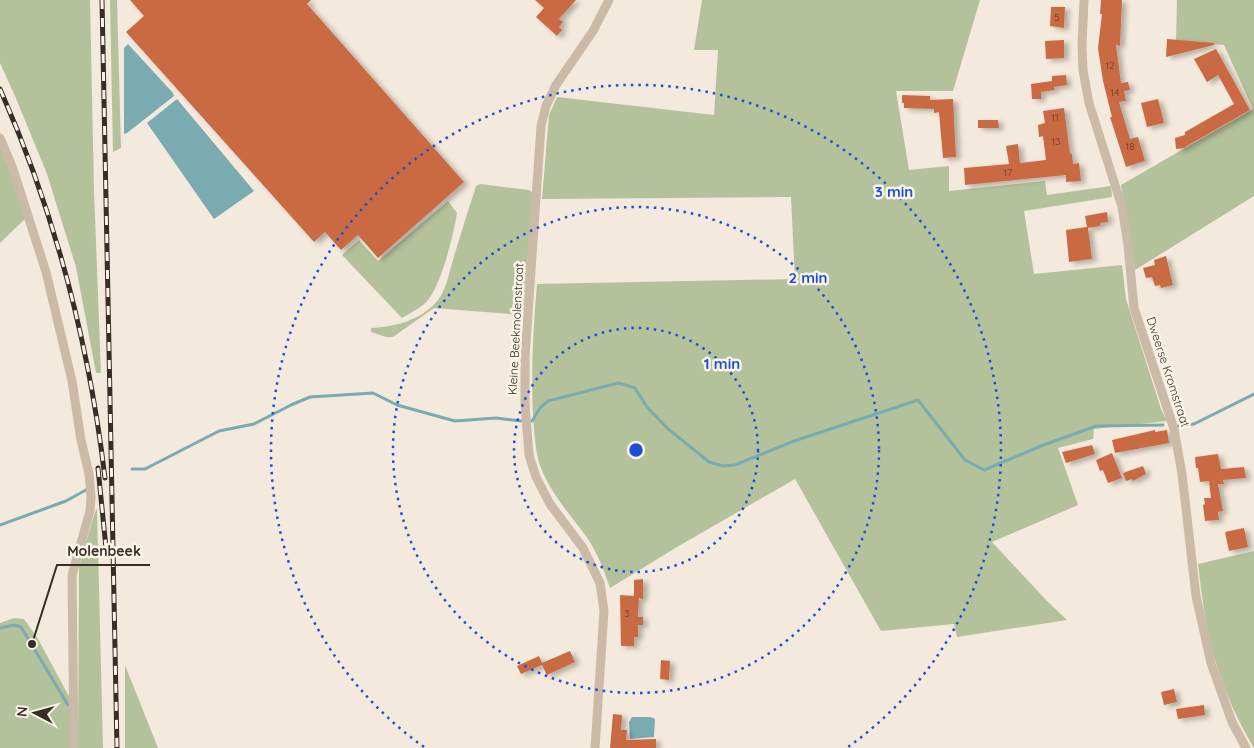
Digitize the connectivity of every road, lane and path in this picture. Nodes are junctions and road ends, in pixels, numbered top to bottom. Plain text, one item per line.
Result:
1 (609, 0) edge
2 (1084, 0) edge
3 (0, 138) edge
4 (74, 748) edge
5 (595, 748) edge
6 (1246, 748) edge

1 - 5 street, Kleine Beekmolenstraat
2 - 6 street, Dweerse Kromstraat
3 - 4 street

